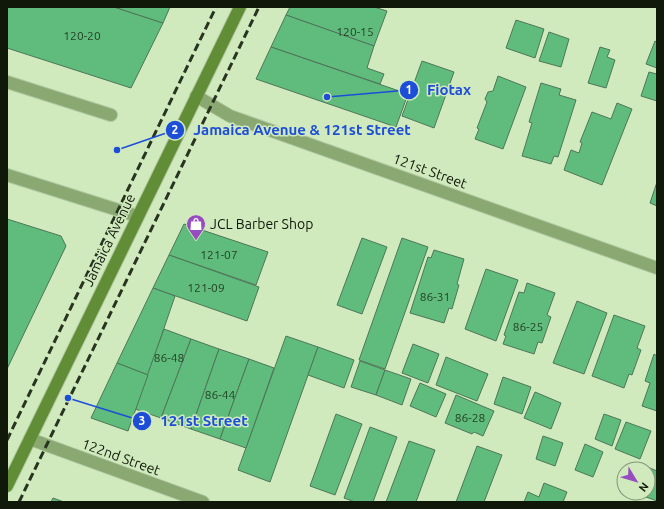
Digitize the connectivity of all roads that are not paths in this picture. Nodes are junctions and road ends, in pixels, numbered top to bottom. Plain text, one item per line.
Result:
1 (240, 7) edge
2 (7, 82) edge
3 (196, 96) junction
4 (111, 116) dead end
5 (7, 175) edge
6 (137, 216) junction
7 (657, 268) edge
8 (30, 439) junction
9 (7, 486) edge
10 (203, 502) edge

1 - 3 main road, Jamaica Avenue
2 - 4 street
3 - 6 main road, Jamaica Avenue
3 - 7 street, 121st Street
5 - 6 street
6 - 8 main road, Jamaica Avenue
8 - 9 main road, Jamaica Avenue
8 - 10 street, 122nd Street

